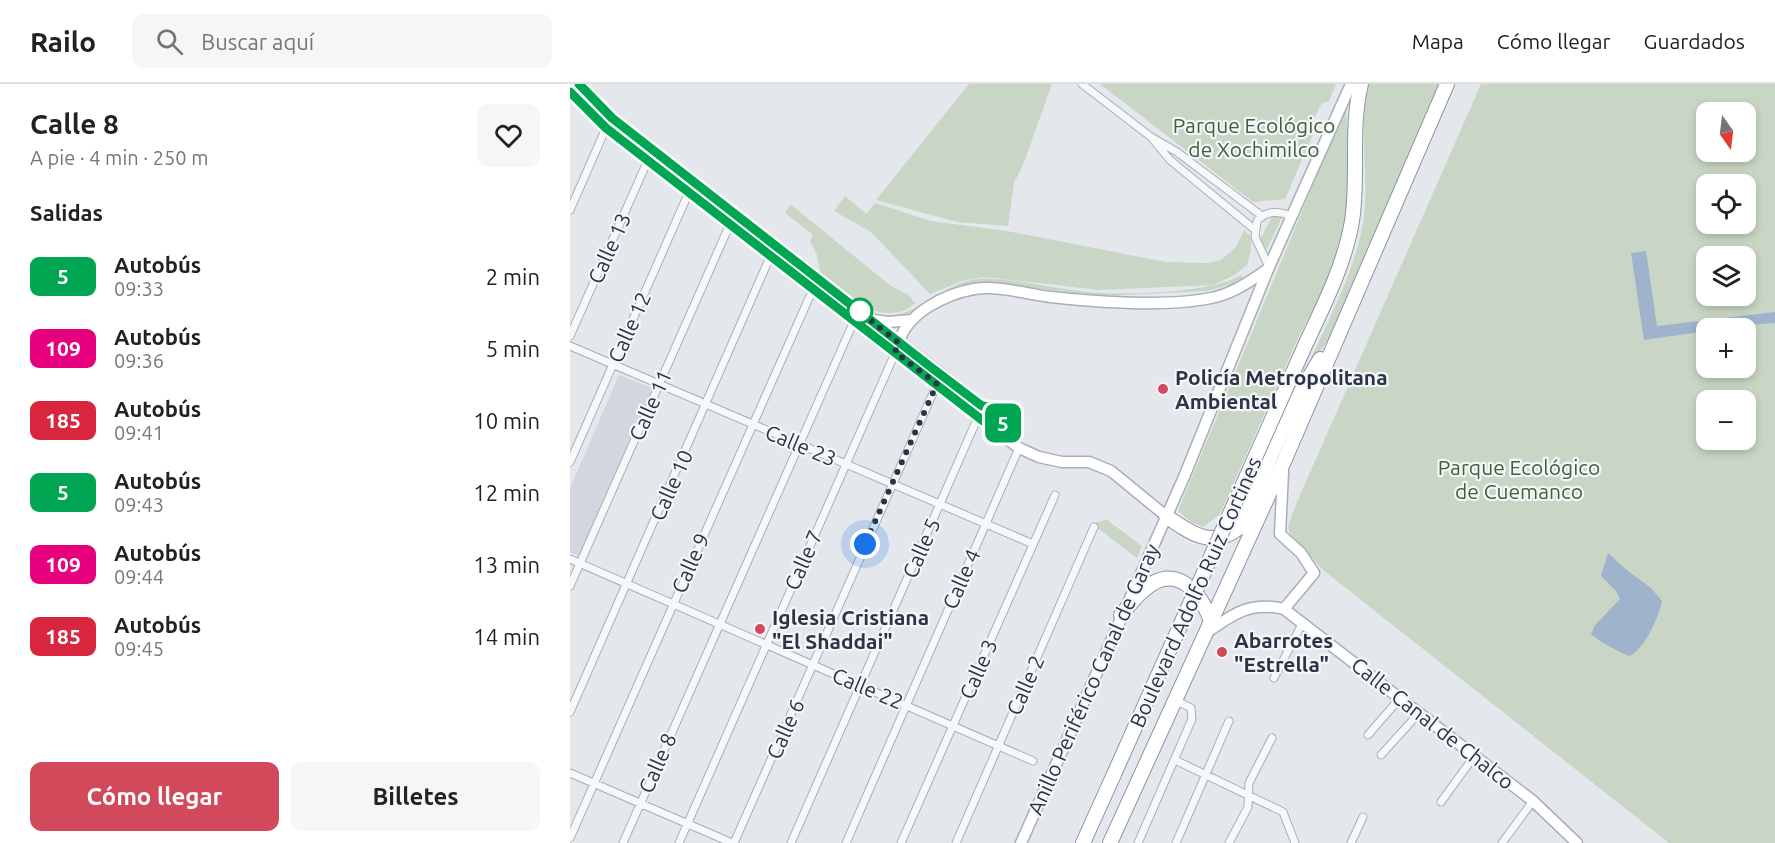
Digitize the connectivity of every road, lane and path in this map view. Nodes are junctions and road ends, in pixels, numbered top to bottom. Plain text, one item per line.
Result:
1 (579, 84) edge
2 (1082, 84) edge
3 (1351, 84) edge
4 (1361, 84) edge
5 (1447, 84) edge
6 (570, 92) edge
7 (606, 128) junction
8 (1151, 137) junction
9 (648, 160) junction
10 (1223, 187) junction
11 (689, 192) junction
12 (1217, 196) junction
13 (570, 210) edge
14 (1262, 216) junction
15 (1292, 216) junction
16 (729, 224) junction
17 (1254, 229) junction
18 (770, 257) junction
19 (1269, 268) junction
20 (813, 289) junction
21 (915, 317) junction
22 (1345, 317) junction
23 (871, 320) junction
24 (854, 321) junction
25 (570, 336) edge
26 (570, 346) edge
27 (897, 347) junction
28 (613, 364) junction
29 (659, 384) junction
30 (937, 384) junction
31 (706, 404) junction
32 (978, 417) junction
33 (752, 424) junction
34 (993, 428) junction
35 (799, 444) junction
36 (1019, 448) junction
37 (1285, 459) junction
38 (570, 462) edge
39 (845, 464) junction
40 (891, 484) junction
41 (1054, 495) dead end
42 (940, 504) junction
43 (1166, 516) junction
44 (985, 524) junction
45 (1094, 527) dead end
46 (1033, 544) junction
47 (570, 559) edge
48 (580, 564) junction
49 (627, 584) junction
50 (570, 586) edge
51 (672, 604) junction
52 (1288, 606) junction
53 (1121, 615) junction
54 (1302, 622) junction
55 (718, 623) junction
56 (1208, 627) junction
57 (766, 644) junction
58 (813, 664) junction
59 (1274, 678) dead end
60 (861, 685) junction
61 (1400, 698) junction
62 (1175, 700) junction
63 (906, 704) junction
64 (570, 712) edge
65 (1419, 713) junction
66 (1229, 721) dead end
67 (953, 725) junction
68 (1368, 735) dead end
69 (1272, 738) dead end
70 (999, 745) junction
71 (1381, 755) dead end
72 (1475, 755) junction
73 (1175, 760) junction
74 (1033, 761) dead end
75 (570, 773) edge
76 (1206, 774) junction
77 (594, 783) junction
78 (1249, 794) junction
79 (1533, 801) junction
80 (1441, 802) dead end
81 (640, 803) junction
82 (1363, 817) dead end
83 (687, 824) junction
84 (570, 838) edge
85 (623, 843) edge
86 (679, 843) edge
87 (733, 843) edge
88 (791, 843) edge
89 (846, 843) edge
90 (901, 843) edge
91 (956, 843) edge
92 (1021, 843) edge
93 (1083, 843) edge
94 (1110, 843) edge
95 (1138, 843) edge
96 (1176, 843) edge
97 (1229, 843) edge
98 (1295, 843) edge
99 (1351, 843) edge
100 (1502, 843) edge
101 (1577, 843) edge

1 - 23 main road
2 - 8 street
3 - 15 main road
4 - 93 highway, Boulevard Adolfo Ruiz Cortines, bridge
5 - 22 highway, Boulevard Adolfo Ruiz Cortines
6 - 7 main road
7 - 9 main road
7 - 13 street
8 - 10 street
8 - 12 street
9 - 11 main road
9 - 25 street, Calle 13
10 - 12 street
10 - 14 street
11 - 16 main road
11 - 28 street, Calle 12
12 - 17 street
14 - 15 street
14 - 17 street
15 - 19 main road
16 - 18 main road
16 - 29 street, Calle 11
17 - 19 street
18 - 20 main road
18 - 31 street, Calle 10
19 - 21 main road
19 - 43 main road
20 - 24 main road
20 - 33 street, Calle 9
21 - 23 main road
21 - 27 main road
22 - 37 highway, Boulevard Adolfo Ruiz Cortines
22 - 43 highway
23 - 27 main road
24 - 27 main road
24 - 35 street, Calle 8
26 - 28 street, Calle 23
27 - 30 main road
27 - 34 main road
27 - 39 street, Calle 7
28 - 29 street, Calle 23
28 - 38 street, Calle 12
29 - 31 street, Calle 23
29 - 48 street, Calle 11
30 - 32 main road
30 - 40 street, Calle 6
31 - 33 street, Calle 23
31 - 49 street, Calle 10
32 - 34 main road
32 - 42 street, Calle 5
33 - 35 street, Calle 23
33 - 51 street, Calle 9
34 - 36 main road
35 - 39 street, Calle 23
35 - 55 street, Calle 8
36 - 43 main road
36 - 44 street, Calle 4
37 - 52 main road
37 - 56 highway
39 - 40 street, Calle 23
39 - 57 street, Calle 7
40 - 42 street, Calle 23
40 - 58 street, Calle 6
41 - 46 street, Calle 3
42 - 44 street, Calle 23
42 - 60 street, Calle 5
43 - 53 main road, Anillo Periférico Canal de Garay
44 - 46 street, Calle 23
44 - 63 street, Calle 4
45 - 70 street, Calle 2
46 - 67 street, Calle 3
47 - 48 street, Calle 22
48 - 49 street, Calle 22
48 - 50 street, Calle 11
49 - 51 street, Calle 22
49 - 64 street, Calle 10
51 - 55 street, Calle 22
51 - 77 street, Calle 9
52 - 54 main road, Calle Canal de Chalco
52 - 56 main road
53 - 56 highway
53 - 92 main road, Anillo Periférico Canal de Garay
54 - 59 street
54 - 61 main road, Calle Canal de Chalco
55 - 57 street, Calle 22
55 - 81 street, Calle 8
56 - 62 highway
57 - 58 street, Calle 22
57 - 83 street, Calle 7
58 - 60 street, Calle 22
58 - 87 street, Calle 6
60 - 63 street, Calle 22
60 - 88 street, Calle 5
61 - 65 main road, Calle Canal de Chalco
61 - 68 street
62 - 73 street
62 - 94 highway
63 - 67 street, Calle 22
63 - 89 street, Calle 4
65 - 71 street
65 - 72 main road, Calle Canal de Chalco
66 - 76 street
67 - 70 street, Calle 22
67 - 90 street, Calle 3
69 - 78 street
70 - 74 street, Calle 22
70 - 91 street, Calle 2
72 - 79 main road, Calle Canal de Chalco
72 - 80 street
73 - 76 street
73 - 95 street
75 - 77 street
76 - 78 street
76 - 96 street
77 - 81 street
77 - 84 street, Calle 9
78 - 97 street
78 - 98 street
79 - 100 street
79 - 101 main road, Calle Canal de Chalco
81 - 83 street
81 - 85 street, Calle 8
82 - 99 street
83 - 86 street, Calle 7
83 - 87 street

